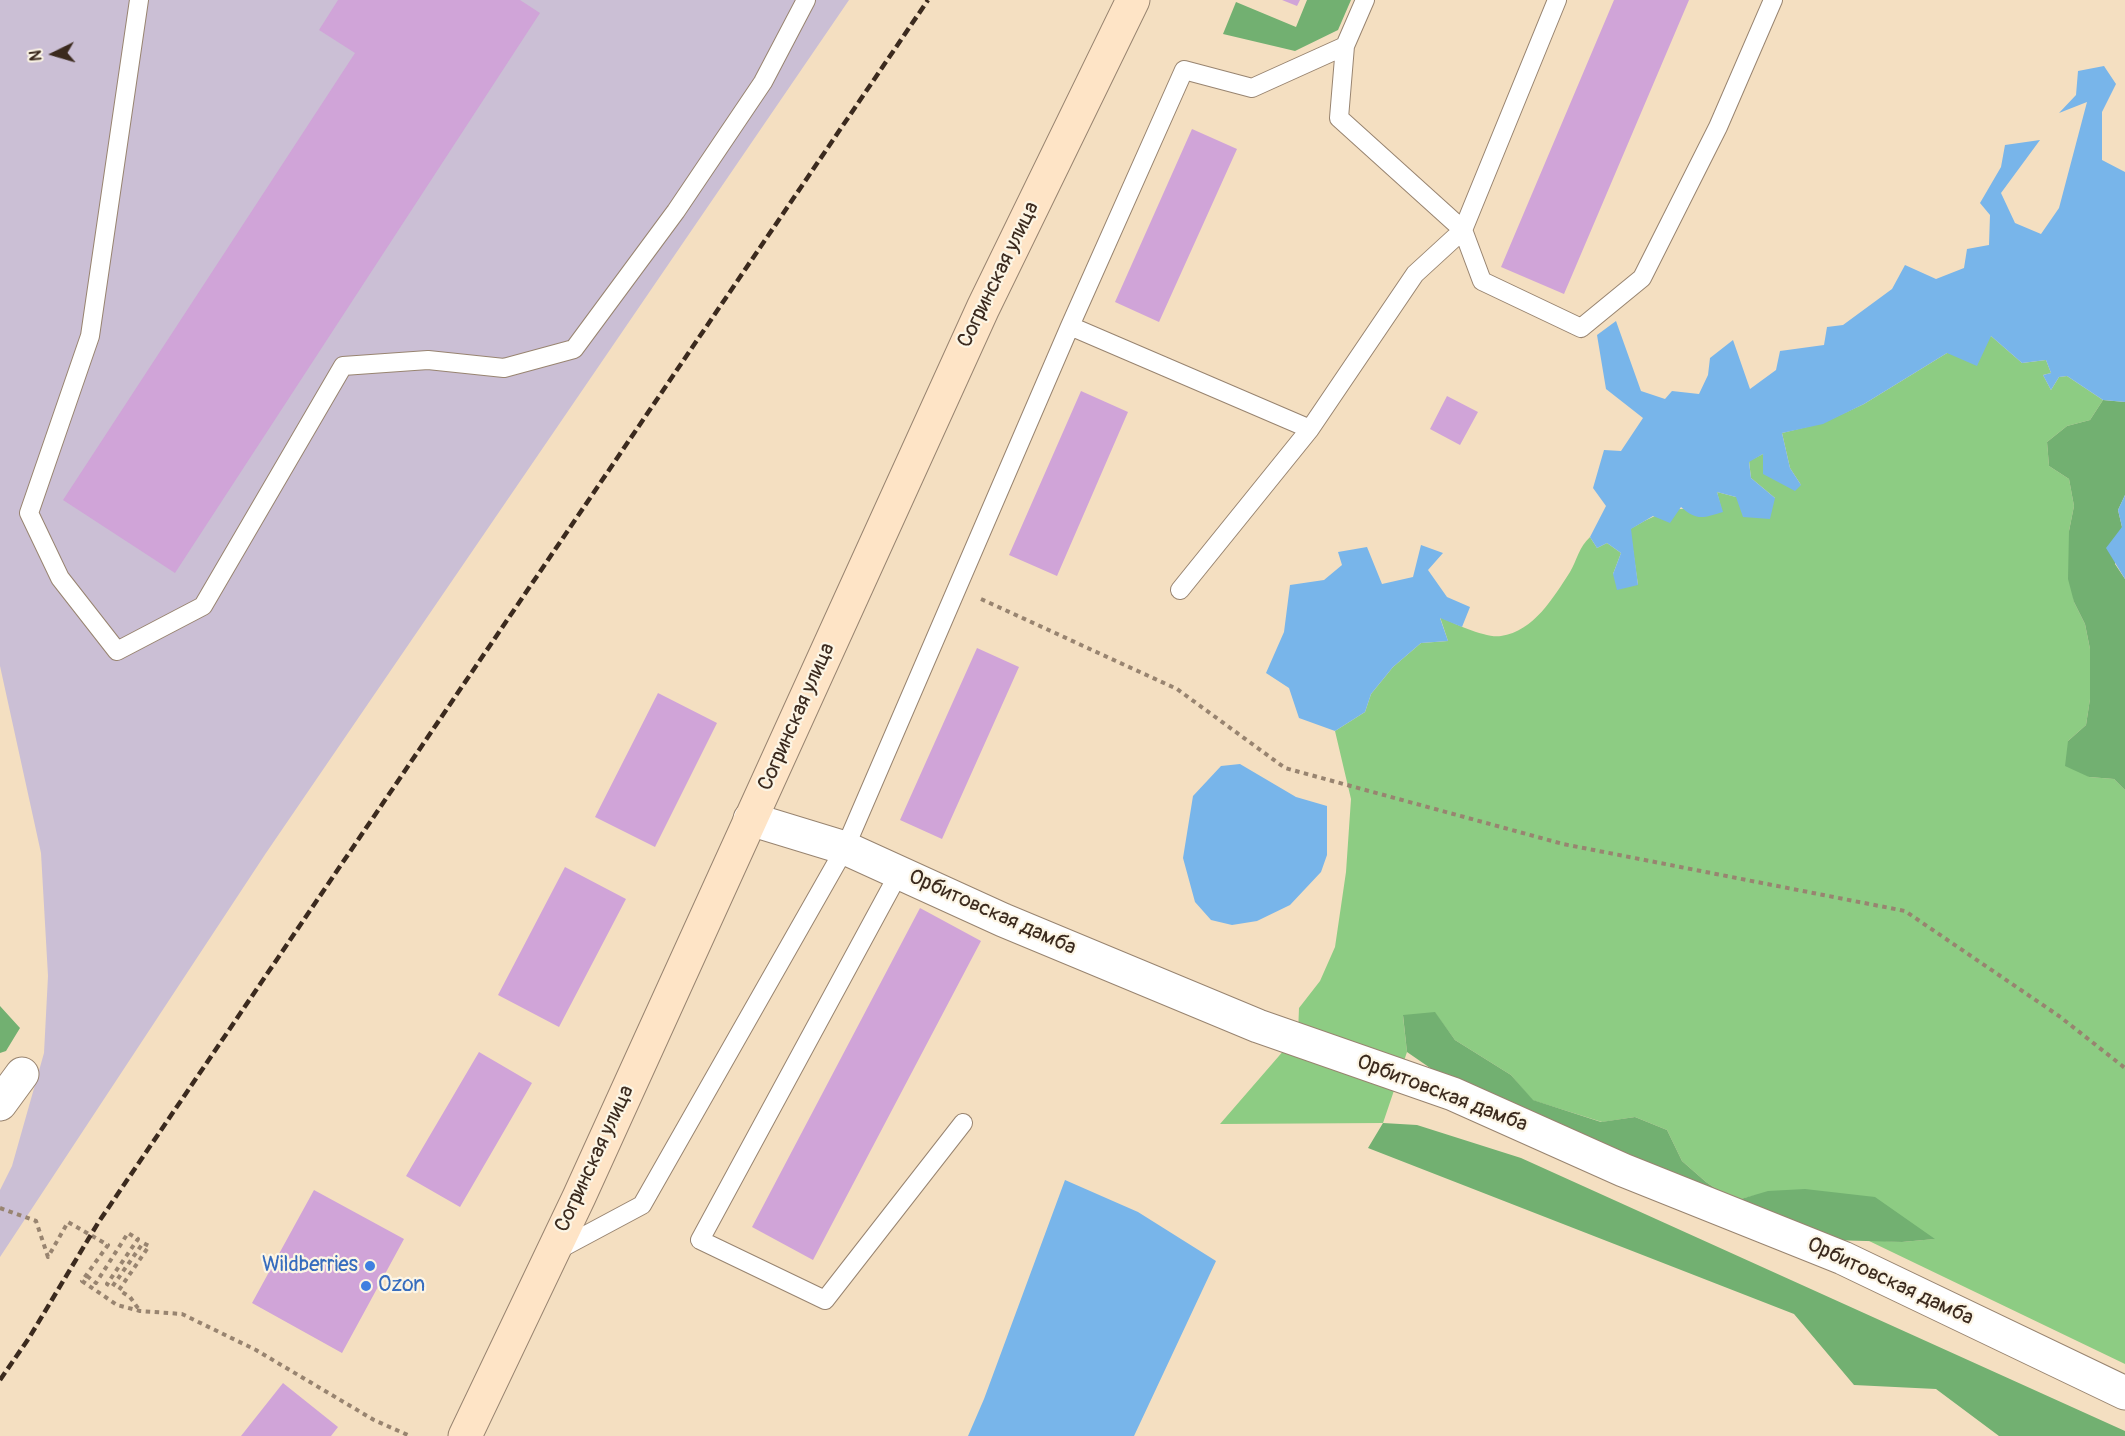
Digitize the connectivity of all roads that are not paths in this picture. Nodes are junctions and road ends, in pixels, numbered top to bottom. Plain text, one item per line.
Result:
1 (139, 0) edge
2 (806, 0) edge
3 (1133, 0) edge
4 (1365, 0) edge
5 (1557, 0) edge
6 (1773, 0) edge
7 (1345, 46) junction
8 (1463, 230) junction
9 (1070, 326) junction
10 (1310, 429) junction
11 (1180, 590) dead end
12 (750, 819) junction
13 (845, 848) junction
14 (899, 873) junction
15 (22, 1074) dead end
16 (0, 1104) edge
17 (963, 1123) dead end
18 (550, 1254) junction
19 (2125, 1393) edge
20 (465, 1436) edge

1 - 2 lane
3 - 12 street, Согринская улица
4 - 7 lane
5 - 8 lane
6 - 8 lane
7 - 8 lane
7 - 9 lane
8 - 10 lane
9 - 10 lane
9 - 13 lane
10 - 11 lane
12 - 13 street, Орбитовская дамба
12 - 18 street, Согринская улица
13 - 14 street, Орбитовская дамба
13 - 18 lane
14 - 17 lane
14 - 19 street, Орбитовская дамба
15 - 16 street
18 - 20 street, Согринская улица

